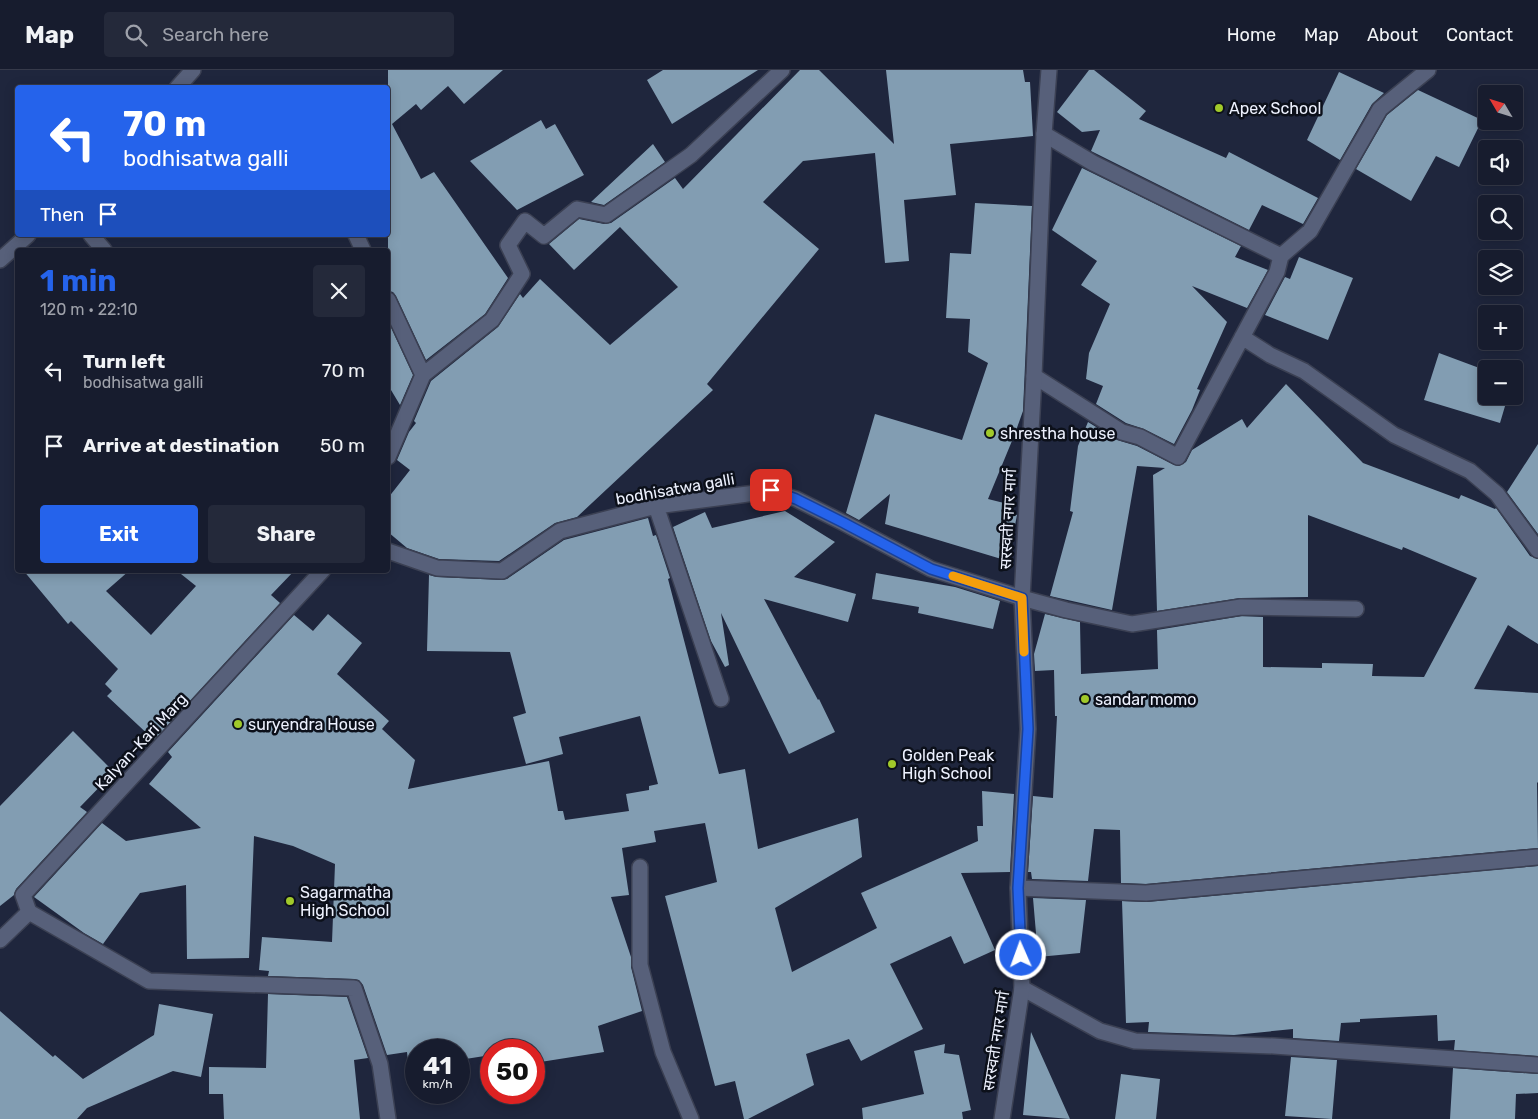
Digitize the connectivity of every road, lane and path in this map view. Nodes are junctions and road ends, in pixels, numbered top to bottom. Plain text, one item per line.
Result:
1 (194, 70) edge
2 (782, 70) edge
3 (1049, 70) edge
4 (1428, 70) edge
5 (179, 85) edge
6 (1044, 134) junction
7 (26, 237) edge
8 (93, 237) edge
9 (102, 248) edge
10 (1281, 256) junction
11 (0, 260) edge
12 (390, 304) edge
13 (1242, 337) junction
14 (423, 374) junction
15 (1034, 376) junction
16 (390, 452) edge
17 (656, 506) junction
18 (1538, 550) edge
19 (390, 552) edge
20 (320, 573) edge
21 (1022, 598) junction
22 (1356, 609) dead end
23 (721, 699) dead end
24 (1538, 857) edge
25 (640, 868) dead end
26 (1018, 888) junction
27 (29, 912) junction
28 (0, 940) edge
29 (1022, 988) junction
30 (1538, 1065) edge
31 (388, 1119) edge
32 (691, 1119) edge
33 (1002, 1119) edge

1 - 5 street
2 - 14 street
3 - 6 street, सरस्वती नगर मार्ग
4 - 10 street
6 - 10 street
6 - 15 street, सरस्वती नगर मार्ग
7 - 11 street
8 - 9 street
10 - 13 street
12 - 14 street
13 - 15 street
13 - 18 street
14 - 16 street
15 - 21 street, सरस्वती नगर मार्ग
17 - 19 street, bodhisatwa galli
17 - 21 street, bodhisatwa galli
17 - 23 street
20 - 27 street, Kalyan-Kari Marg
21 - 22 street, bodhisatwa galli
21 - 26 street, सरस्वती नगर मार्ग
24 - 26 street
25 - 32 street
26 - 29 street, सरस्वती नगर मार्ग
27 - 28 street
27 - 31 street
29 - 30 street
29 - 33 street, सरस्वती नगर मार्ग

